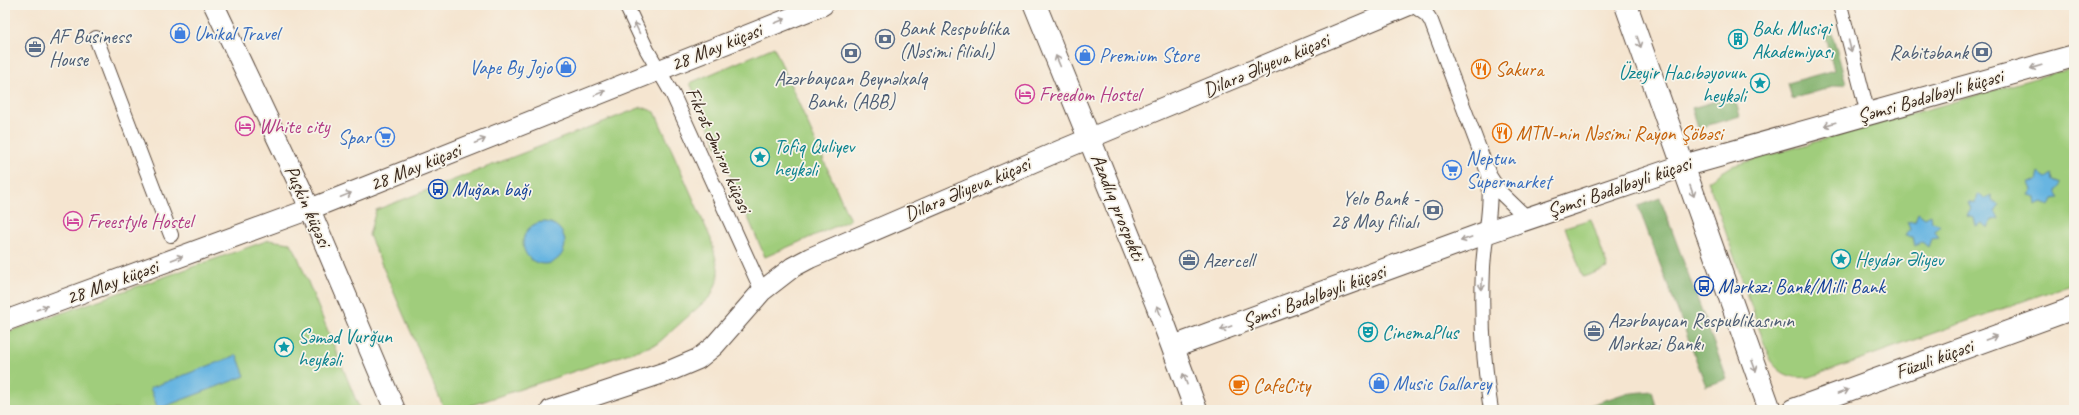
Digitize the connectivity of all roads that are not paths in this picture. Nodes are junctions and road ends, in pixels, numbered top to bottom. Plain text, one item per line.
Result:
1 (214, 5) edge
2 (626, 5) edge
3 (823, 5) edge
4 (1035, 5) edge
5 (1409, 5) edge
6 (1413, 5) edge
7 (1626, 5) edge
8 (1844, 6) edge
9 (96, 38) dead end
10 (2074, 56) edge
11 (659, 70) junction
12 (1868, 114) junction
13 (1090, 138) junction
14 (1683, 166) junction
15 (1489, 175) junction
16 (310, 209) junction
17 (1527, 218) junction
18 (1488, 232) junction
19 (171, 235) dead end
20 (762, 291) junction
21 (2074, 308) edge
22 (5, 321) edge
23 (1173, 347) junction
24 (395, 410) edge
25 (551, 410) edge
26 (1196, 410) edge
27 (1491, 410) edge
28 (1770, 410) edge
29 (1793, 410) edge

1 - 16 main road, Puşkin küçəsi
11 -> 2 street, Fikrət Əmirov küçəsi
11 -> 3 main road, 28 May küçəsi
13 -> 4 main road, Azadlıq prospekti
5 - 13 main road, Dilarə Əliyeva küçəsi
6 - 15 street
7 -> 14 main road
8 -> 12 street
9 - 19 street
10 -> 12 main road, Şəmsi Bədəlbəyli küçəsi
16 -> 11 main road, 28 May küçəsi
11 - 20 street, Fikrət Əmirov küçəsi
12 -> 14 main road, Şəmsi Bədəlbəyli küçəsi
13 - 20 main road, Dilarə Əliyeva küçəsi
23 -> 13 main road, Azadlıq prospekti
14 - 17 main road, Şəmsi Bədəlbəyli küçəsi
14 -> 28 main road
15 - 17 street
15 - 18 street
22 -> 16 main road, 28 May küçəsi
16 - 24 main road, Puşkin küçəsi
17 - 18 main road, Şəmsi Bədəlbəyli küçəsi
18 -> 23 main road, Şəmsi Bədəlbəyli küçəsi
18 -> 27 street
20 - 25 main road, Dilarə Əliyeva küçəsi
29 -> 21 main road, Füzuli küçəsi
26 -> 23 main road, Azadlıq prospekti

